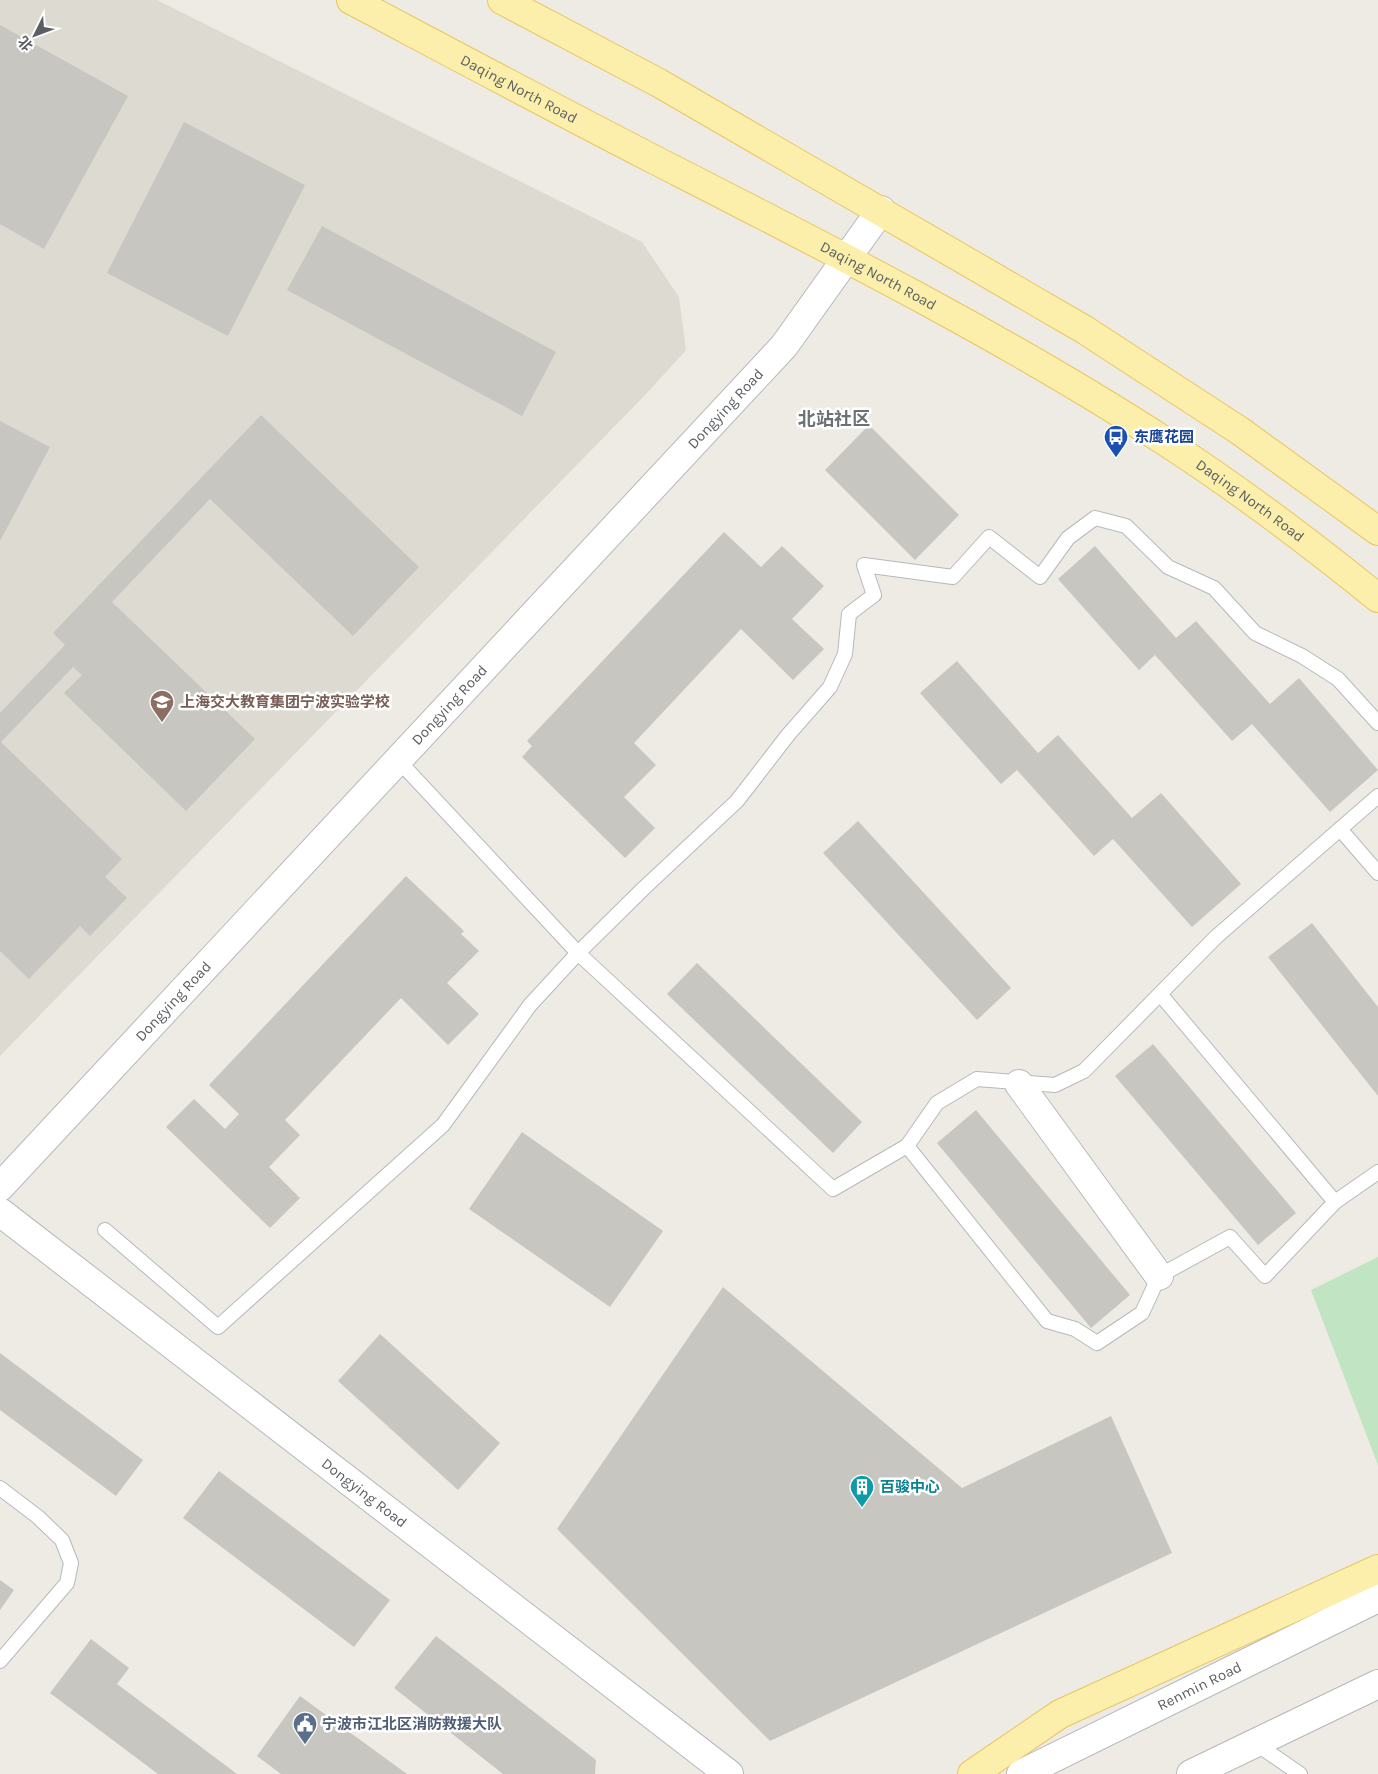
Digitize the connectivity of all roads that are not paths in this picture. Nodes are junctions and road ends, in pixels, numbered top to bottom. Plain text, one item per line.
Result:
1 (351, 0) edge
2 (502, 0) edge
3 (881, 210) junction
4 (848, 258) junction
5 (1378, 531) edge
6 (1378, 598) edge
7 (1378, 723) edge
8 (398, 760) junction
9 (1378, 796) edge
10 (1340, 829) junction
11 (1378, 873) edge
12 (578, 953) junction
13 (1160, 994) junction
14 (1019, 1084) junction
15 (907, 1146) junction
16 (1378, 1172) edge
17 (0, 1187) edge
18 (1335, 1202) junction
19 (0, 1212) edge
20 (105, 1230) dead end
21 (1159, 1276) junction
22 (0, 1488) edge
23 (1378, 1569) edge
24 (1378, 1598) edge
25 (0, 1660) edge
26 (1378, 1684) edge
27 (1255, 1743) junction
28 (729, 1774) edge
29 (972, 1774) edge
30 (1021, 1774) edge
31 (1191, 1774) edge
32 (1300, 1774) edge

1 - 4 main road, Daqing North Road
2 - 3 main road
3 - 4 street, Dongying Road
3 - 5 main road
4 - 6 main road, Daqing North Road
4 - 8 street, Dongying Road
7 - 12 lane
8 - 12 lane
8 - 17 street, Dongying Road
9 - 10 lane
10 - 11 lane
10 - 13 lane
12 - 15 lane
12 - 20 lane
13 - 14 lane
13 - 18 lane
14 - 15 lane
14 - 21 street
15 - 21 lane
16 - 18 lane
18 - 21 lane
19 - 28 street, Dongying Road
22 - 25 lane
23 - 29 main road
24 - 30 street, Renmin Road
26 - 27 street
27 - 31 street
27 - 32 lane

